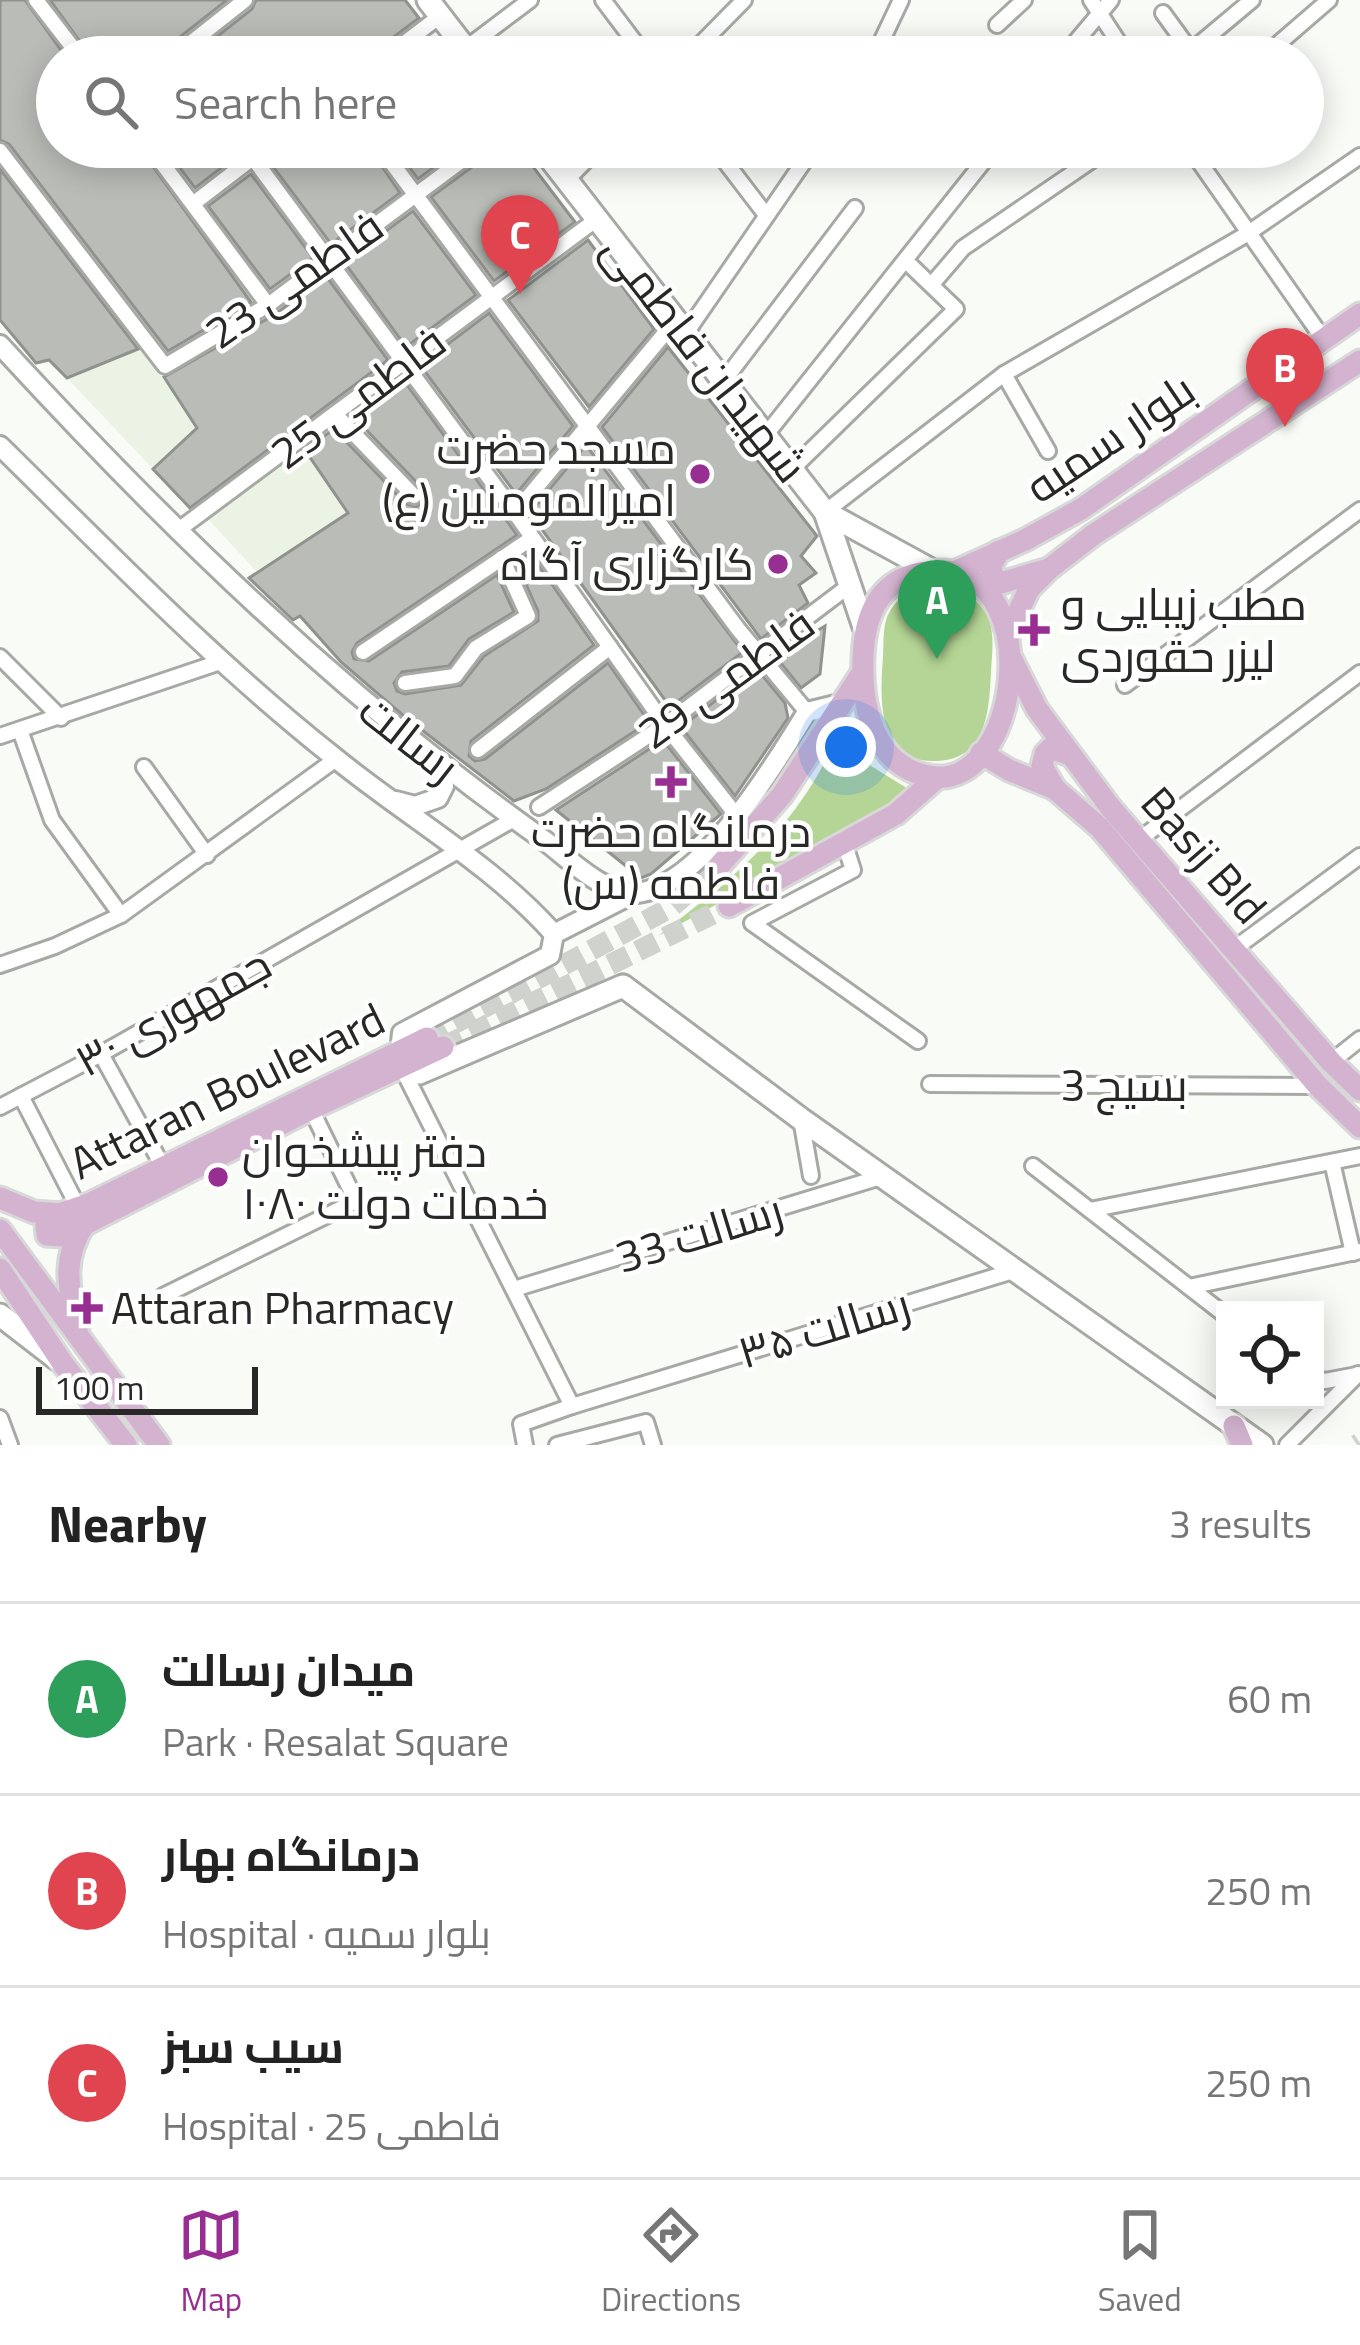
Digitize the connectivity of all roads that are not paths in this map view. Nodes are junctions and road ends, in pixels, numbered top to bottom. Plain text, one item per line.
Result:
1 (38, 0) edge
2 (245, 0) edge
3 (530, 0) edge
4 (603, 0) edge
5 (901, 0) edge
6 (1024, 0) edge
7 (1111, 0) edge
8 (1252, 0) edge
9 (1329, 0) edge
10 (738, 2) edge
11 (1094, 6) edge
12 (434, 8) edge
13 (1162, 13) dead end
14 (997, 25) dead end
15 (65, 36) edge
16 (200, 36) edge
17 (407, 36) edge
18 (455, 36) edge
19 (488, 36) edge
20 (630, 36) edge
21 (707, 36) edge
22 (884, 36) edge
23 (1076, 36) edge
24 (1115, 36) edge
25 (1179, 36) edge
26 (1213, 36) edge
27 (1287, 36) edge
28 (0, 151) edge
29 (1360, 156) edge
30 (166, 168) edge
31 (240, 168) edge
32 (260, 168) edge
33 (396, 168) edge
34 (451, 168) edge
35 (558, 168) edge
36 (579, 168) edge
37 (730, 168) edge
38 (799, 168) edge
39 (978, 168) edge
40 (1080, 168) edge
41 (1203, 168) edge
42 (567, 180) junction
43 (416, 195) junction
44 (194, 203) junction
45 (854, 208) dead end
46 (766, 215) junction
47 (597, 219) junction
48 (1247, 234) junction
49 (327, 260) junction
50 (907, 262) junction
51 (933, 283) junction
52 (493, 297) junction
53 (268, 305) junction
54 (1360, 314) edge
55 (680, 327) junction
56 (1324, 340) junction
57 (0, 345) edge
58 (1360, 361) edge
59 (403, 363) junction
60 (1004, 374) junction
61 (723, 382) junction
62 (335, 414) junction
63 (588, 424) junction
64 (765, 436) junction
65 (0, 446) edge
66 (1048, 451) dead end
67 (791, 470) junction
68 (414, 496) dead end
69 (1360, 510) edge
70 (825, 512) junction
71 (515, 513) junction
72 (177, 531) junction
73 (532, 538) junction
74 (999, 551) junction
75 (502, 558) junction
76 (1049, 569) junction
77 (943, 571) junction
78 (850, 584) junction
79 (864, 627) junction
80 (1009, 645) junction
81 (610, 646) junction
82 (364, 652) dead end
83 (0, 657) edge
84 (760, 657) junction
85 (220, 662) junction
86 (862, 673) junction
87 (1360, 674) edge
88 (405, 683) dead end
89 (1125, 685) dead end
90 (840, 704) junction
91 (808, 712) junction
92 (61, 718) junction
93 (665, 725) junction
94 (20, 730) junction
95 (0, 736) edge
96 (478, 750) dead end
97 (981, 753) junction
98 (1070, 755) junction
99 (436, 758) junction
100 (335, 759) junction
101 (144, 767) dead end
102 (938, 777) junction
103 (1055, 789) junction
104 (391, 800) junction
105 (538, 807) dead end
106 (737, 816) junction
107 (514, 819) junction
108 (1140, 839) junction
109 (845, 845) junction
110 (457, 850) junction
111 (207, 855) junction
112 (1360, 856) edge
113 (719, 866) tunnel mouth
114 (634, 893) junction
115 (729, 906) tunnel mouth
116 (121, 916) junction
117 (554, 934) junction
118 (1234, 949) junction
119 (0, 965) edge
120 (1360, 1039) edge
121 (435, 1042) tunnel mouth
122 (918, 1042) dead end
123 (101, 1054) junction
124 (401, 1060) junction
125 (1330, 1062) junction
126 (930, 1084) dead end
127 (1318, 1086) junction
128 (1360, 1090) edge
129 (21, 1096) junction
130 (0, 1107) edge
131 (311, 1109) junction
132 (801, 1119) junction
133 (1360, 1127) edge
134 (1360, 1156) edge
135 (1332, 1162) junction
136 (162, 1165) junction
137 (1033, 1166) dead end
138 (811, 1176) dead end
139 (884, 1176) junction
140 (0, 1198) edge
141 (1090, 1210) junction
142 (75, 1214) junction
143 (0, 1231) edge
144 (1357, 1252) edge
145 (0, 1256) edge
146 (0, 1269) edge
147 (1013, 1271) junction
148 (1189, 1287) junction
149 (514, 1289) junction
150 (163, 1296) dead end
151 (1216, 1309) edge
152 (0, 1315) edge
153 (87, 1347) junction
154 (63, 1364) junction
155 (1359, 1374) edge
156 (1324, 1381) edge
157 (572, 1406) junction
158 (0, 1418) edge
159 (1238, 1436) edge
160 (10, 1445) edge
161 (126, 1445) edge
162 (159, 1445) edge
163 (525, 1445) edge
164 (556, 1445) edge
165 (653, 1445) edge
166 (1262, 1445) edge
167 (1287, 1445) edge

1 - 15 street
2 - 16 street
3 - 19 street
4 - 20 street
5 - 22 street
6 - 14 street
7 - 11 street
8 - 26 street
9 - 27 street
10 - 21 street
11 - 23 street
11 - 24 street
12 - 17 street
12 - 18 main road
13 - 25 street
28 - 53 street, فاطمی 23
29 - 48 street
30 - 44 street
31 - 44 street
32 - 49 street
33 - 43 street
34 - 43 street, فاطمی 23
35 - 42 main road, شهیدان فاطمی
36 - 42 street
37 - 46 street
38 - 46 street
39 - 50 street
40 - 51 street
41 - 48 street
42 - 47 main road, شهیدان فاطمی
43 - 49 street, فاطمی 23
43 - 52 street
44 - 53 street
45 - 61 street
46 - 55 street
47 - 52 street, فاطمی 25
47 - 55 main road, شهیدان فاطمی
48 - 56 street
48 - 60 street
49 - 53 street, فاطمی 23
49 - 59 street
50 - 51 street
50 - 64 street
51 - 67 street
52 - 59 street, فاطمی 25
52 - 63 street
54 - 56 main road, بلوار سمیه
55 - 61 main road, شهیدان فاطمی
55 - 63 street
56 - 74 main road, بلوار سمیه
57 - 72 street, رسالت
58 - 76 main road, بلوار سمیه
59 - 62 street, فاطمی 25
59 - 71 street
60 - 66 street
60 - 70 street
61 - 64 main road, شهیدان فاطمی
62 - 68 street
62 - 72 street, فاطمی 25
63 - 71 street
63 - 84 street
64 - 67 main road, شهیدان فاطمی
65 - 85 street, رسالت
67 - 70 main road, شهیدان فاطمی
69 - 89 street
70 - 77 main road
70 - 78 main road
71 - 73 street
72 - 99 street, رسالت
73 - 75 street
73 - 81 street
74 - 76 main road
74 - 77 main road, بلوار سمیه
75 - 82 street
75 - 88 street
76 - 80 main road, بلوار سمیه
77 - 79 main road
77 - 80 main road
78 - 79 main road
78 - 84 street, فاطمی 29
79 - 86 main road
80 - 97 main road
80 - 98 main road, Basij Bld
81 - 93 street
81 - 96 street
83 - 92 street
84 - 91 street
84 - 93 street, فاطمی 29
85 - 92 street
85 - 100 street, رسالت
86 - 90 main road
86 - 102 main road
87 - 108 street
90 - 91 street
90 - 113 main road
91 - 106 street
92 - 94 street
93 - 105 street, فاطمی 29
93 - 106 street
94 - 95 street
94 - 116 street
97 - 102 main road
97 - 103 main road
98 - 103 main road
98 - 108 main road, Basij Bld
99 - 104 street
99 - 107 street, رسالت
100 - 104 street, رسالت
100 - 111 street
101 - 111 street
102 - 109 main road
103 - 127 main road
104 - 110 street, رسالت
106 - 114 street
107 - 110 street, جمهوری ۳۰
107 - 114 street, رسالت
108 - 118 main road, Basij Bld
109 - 115 main road
109 - 122 street
110 - 117 street, رسالت
110 - 123 street, جمهوری ۳۰
111 - 116 street
112 - 118 street
114 - 117 street
116 - 119 street
117 - 124 street
118 - 125 main road, Basij Bld
120 - 125 street
121 - 124 main road, Attaran Boulevard
123 - 129 street, جمهوری ۳۰
123 - 136 street
124 - 131 main road, Attaran Boulevard
124 - 132 main road
124 - 136 main road, Attaran Boulevard
124 - 149 street
125 - 128 main road, Basij Bld
126 - 127 street, بسیج 3
127 - 133 main road
129 - 130 street, جمهوری ۳۰
129 - 142 street
131 - 142 main road, Attaran Boulevard
131 - 150 street
132 - 138 street
132 - 139 main road
134 - 135 street
135 - 141 street
135 - 144 street
136 - 142 main road, Attaran Boulevard
137 - 141 street
139 - 147 main road
139 - 149 street, رسالت 33
140 - 142 main road
141 - 148 street
142 - 153 main road
143 - 145 main road
143 - 153 main road
144 - 148 street
146 - 154 main road
147 - 157 street, رسالت ۳۵
147 - 159 main road
148 - 151 street
149 - 157 street
152 - 154 main road
153 - 162 main road
154 - 161 main road
155 - 156 street
155 - 167 street
157 - 163 street, رسالت ۳۵
158 - 160 street
159 - 166 main road
164 - 165 street

